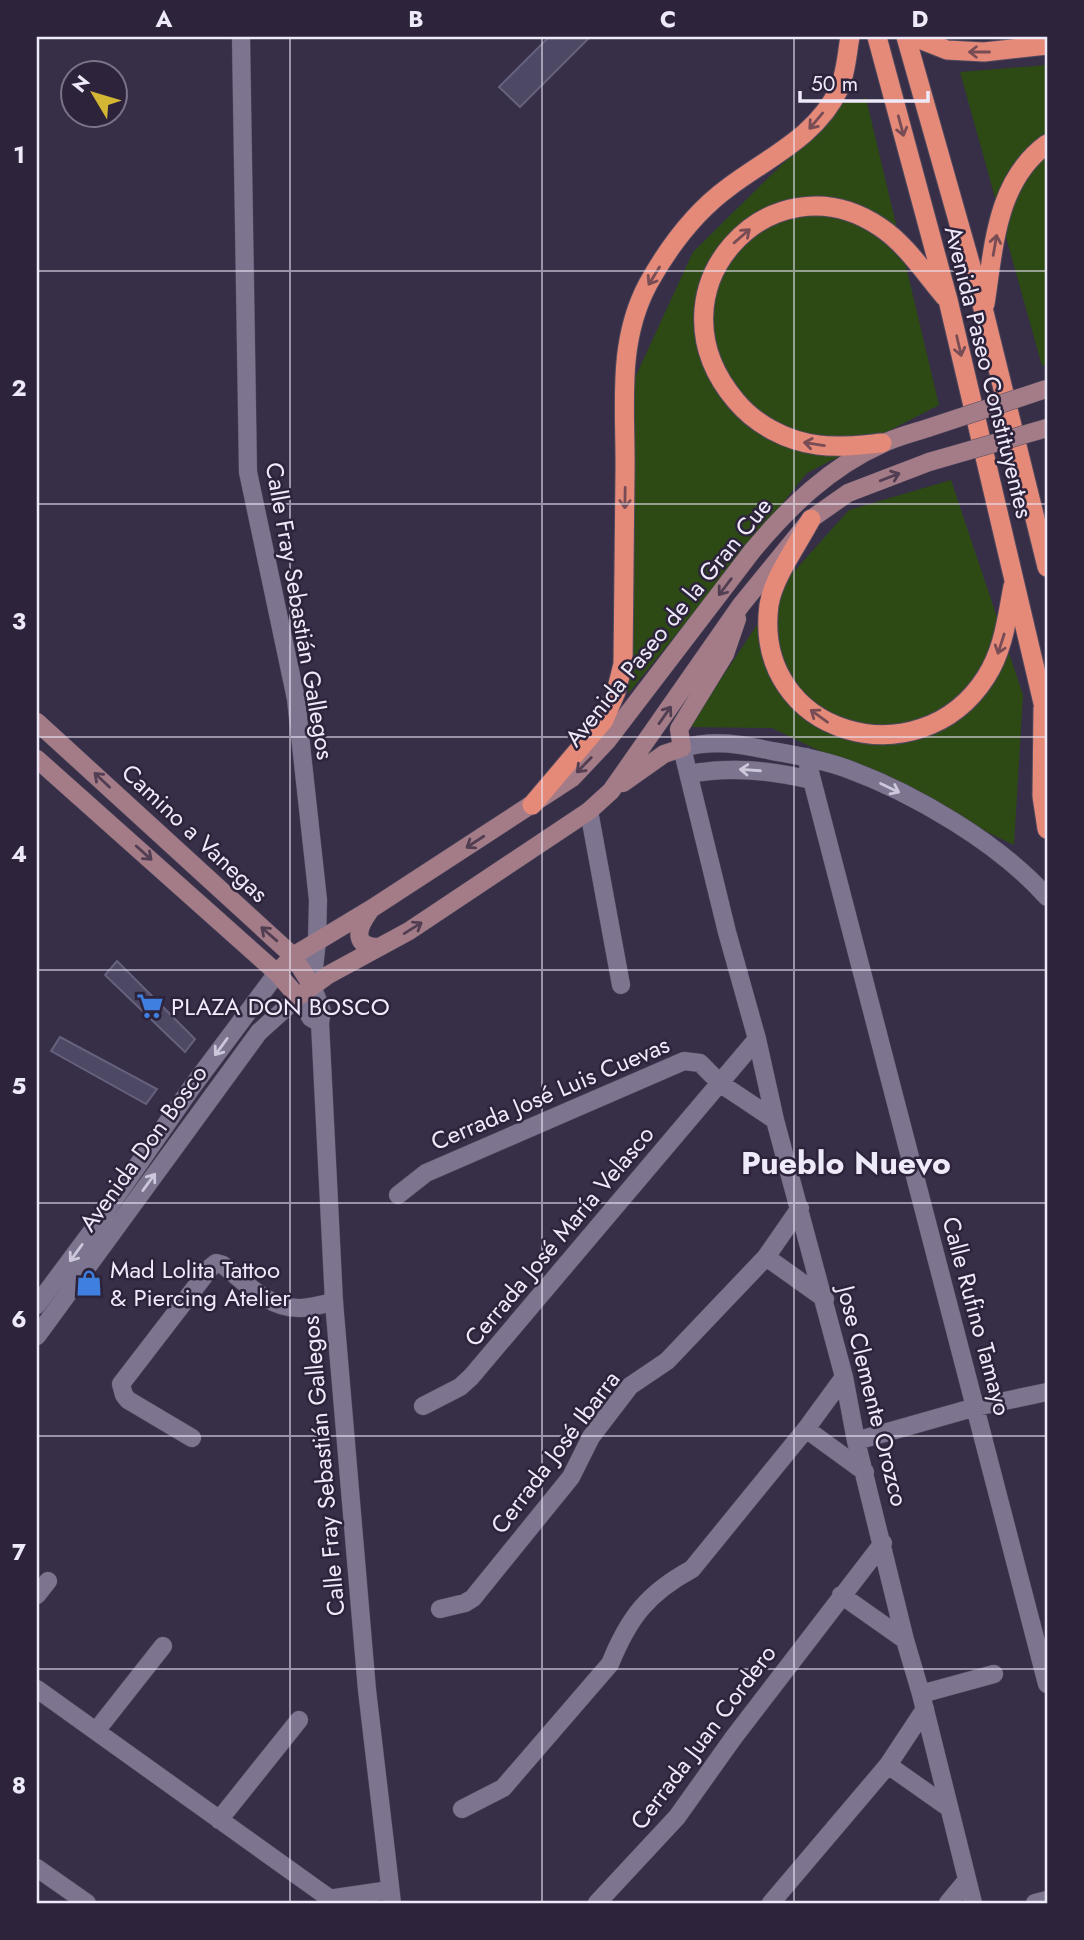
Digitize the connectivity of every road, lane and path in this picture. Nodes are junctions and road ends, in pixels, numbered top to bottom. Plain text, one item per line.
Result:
1 (241, 37) edge
2 (850, 37) edge
3 (877, 37) edge
4 (906, 37) edge
5 (914, 37) edge
6 (1047, 45) edge
7 (1047, 144) edge
8 (948, 300) junction
9 (984, 312) junction
10 (1047, 389) edge
11 (1047, 428) edge
12 (882, 443) junction
13 (811, 519) junction
14 (1044, 540) edge
15 (1047, 567) edge
16 (1014, 578) junction
17 (741, 605) junction
18 (1045, 712) edge
19 (37, 722) edge
20 (682, 748) junction
21 (806, 757) junction
22 (37, 760) edge
23 (689, 774) junction
24 (811, 779) junction
25 (611, 791) junction
26 (532, 805) junction
27 (589, 811) junction
28 (1047, 829) edge
29 (1047, 897) edge
30 (371, 909) junction
31 (317, 941) junction
32 (380, 947) junction
33 (293, 956) junction
34 (277, 973) junction
35 (621, 985) dead end
36 (305, 992) junction
37 (757, 1039) junction
38 (721, 1084) junction
39 (775, 1120) junction
40 (398, 1195) dead end
41 (800, 1208) junction
42 (766, 1257) junction
43 (825, 1299) junction
44 (334, 1302) junction
45 (37, 1305) edge
46 (37, 1336) edge
47 (844, 1377) junction
48 (1047, 1392) edge
49 (424, 1406) dead end
50 (976, 1407) junction
51 (806, 1429) junction
52 (192, 1437) dead end
53 (856, 1441) junction
54 (864, 1472) junction
55 (883, 1543) junction
56 (841, 1595) junction
57 (440, 1609) dead end
58 (905, 1640) junction
59 (163, 1646) dead end
60 (993, 1674) dead end
61 (1047, 1684) edge
62 (37, 1689) edge
63 (923, 1702) junction
64 (299, 1720) dead end
65 (96, 1731) junction
66 (888, 1765) junction
67 (949, 1808) junction
68 (462, 1809) dead end
69 (219, 1820) junction
70 (37, 1868) edge
71 (967, 1880) junction
72 (391, 1897) edge
73 (1047, 1900) edge
74 (332, 1901) edge
75 (87, 1903) edge
76 (597, 1903) edge
77 (771, 1903) edge
78 (948, 1903) edge
79 (973, 1903) edge
80 (1035, 1903) edge

1 - 31 street, Calle Fray Sebastián Gallegos
2 -> 26 highway
3 -> 8 highway, Avenida Paseo Constituyentes
4 - 9 highway, Avenida Paseo Constituyentes
6 -> 5 highway
9 -> 7 highway
12 -> 8 highway
8 -> 16 highway, Avenida Paseo Constituyentes
9 - 14 highway, Avenida Paseo Constituyentes
10 - 12 main road, Avenida Paseo de la Gran Cue, bridge
13 -> 11 main road, Avenida Paseo de la Gran Cue, bridge
12 -> 26 main road, Avenida Paseo de la Gran Cue
16 -> 13 highway
13 - 17 main road, Avenida Paseo de la Gran Cue
14 - 15 highway, Avenida Paseo Constituyentes
16 - 18 highway, Avenida Paseo Constituyentes
17 - 20 main road
25 -> 17 main road, Avenida Paseo de la Gran Cue
18 - 28 highway, Avenida Paseo Constituyentes
33 -> 19 main road, Camino a Vanegas
20 - 21 street
20 - 23 street, Jose Clemente Orozco
20 - 25 main road
21 - 24 street, Calle Rufino Tamayo
21 -> 29 street
22 -> 34 main road, Camino a Vanegas
24 -> 23 street
23 - 37 street, Jose Clemente Orozco
24 - 50 street, Calle Rufino Tamayo
25 - 27 main road, Avenida Paseo de la Gran Cue
26 -> 30 main road, Avenida Paseo de la Gran Cue
32 -> 27 main road, Avenida Paseo de la Gran Cue
27 - 35 street
30 - 31 main road, Avenida Paseo de la Gran Cue
30 - 32 main road
31 - 33 main road, Avenida Paseo de la Gran Cue
31 - 36 street, Calle Fray Sebastián Gallegos
32 - 36 main road, Avenida Paseo de la Gran Cue
33 - 34 main road, Avenida Paseo de la Gran Cue
33 - 36 main road, Camino a Vanegas
34 - 36 main road, Camino a Vanegas
34 -> 45 street, Avenida Don Bosco
36 - 44 street, Calle Fray Sebastián Gallegos
46 -> 36 street, Avenida Don Bosco
37 - 38 street, Cerrada José María Velasco
37 - 39 street, Jose Clemente Orozco
38 - 39 street
38 - 40 street, Cerrada José Luis Cuevas
38 - 49 street, Cerrada José María Velasco
39 - 41 street, Jose Clemente Orozco
41 - 42 street, Cerrada José Ibarra
41 - 43 street, Jose Clemente Orozco
42 - 43 street
42 - 57 street, Cerrada José Ibarra
43 - 47 street, Jose Clemente Orozco
44 - 52 street
44 - 72 street, Calle Fray Sebastián Gallegos
47 - 51 street
47 - 53 street, Jose Clemente Orozco
48 - 50 street
50 - 53 street
50 - 61 street, Calle Rufino Tamayo
51 - 54 street
51 - 68 street
53 - 54 street, Jose Clemente Orozco
54 - 55 street, Jose Clemente Orozco
55 - 56 street, Cerrada Juan Cordero
55 - 58 street, Jose Clemente Orozco
56 - 58 street
56 - 76 street, Cerrada Juan Cordero
58 - 63 street, Jose Clemente Orozco
59 - 65 street
60 - 63 street
62 - 65 street
63 - 66 street
63 - 67 street, Jose Clemente Orozco
64 - 69 street
65 - 69 street
66 - 67 street
66 - 77 street
67 - 71 street, Jose Clemente Orozco
69 - 74 street
70 - 75 street
71 - 78 street
71 - 79 street, Jose Clemente Orozco
72 - 74 street
73 - 80 street

